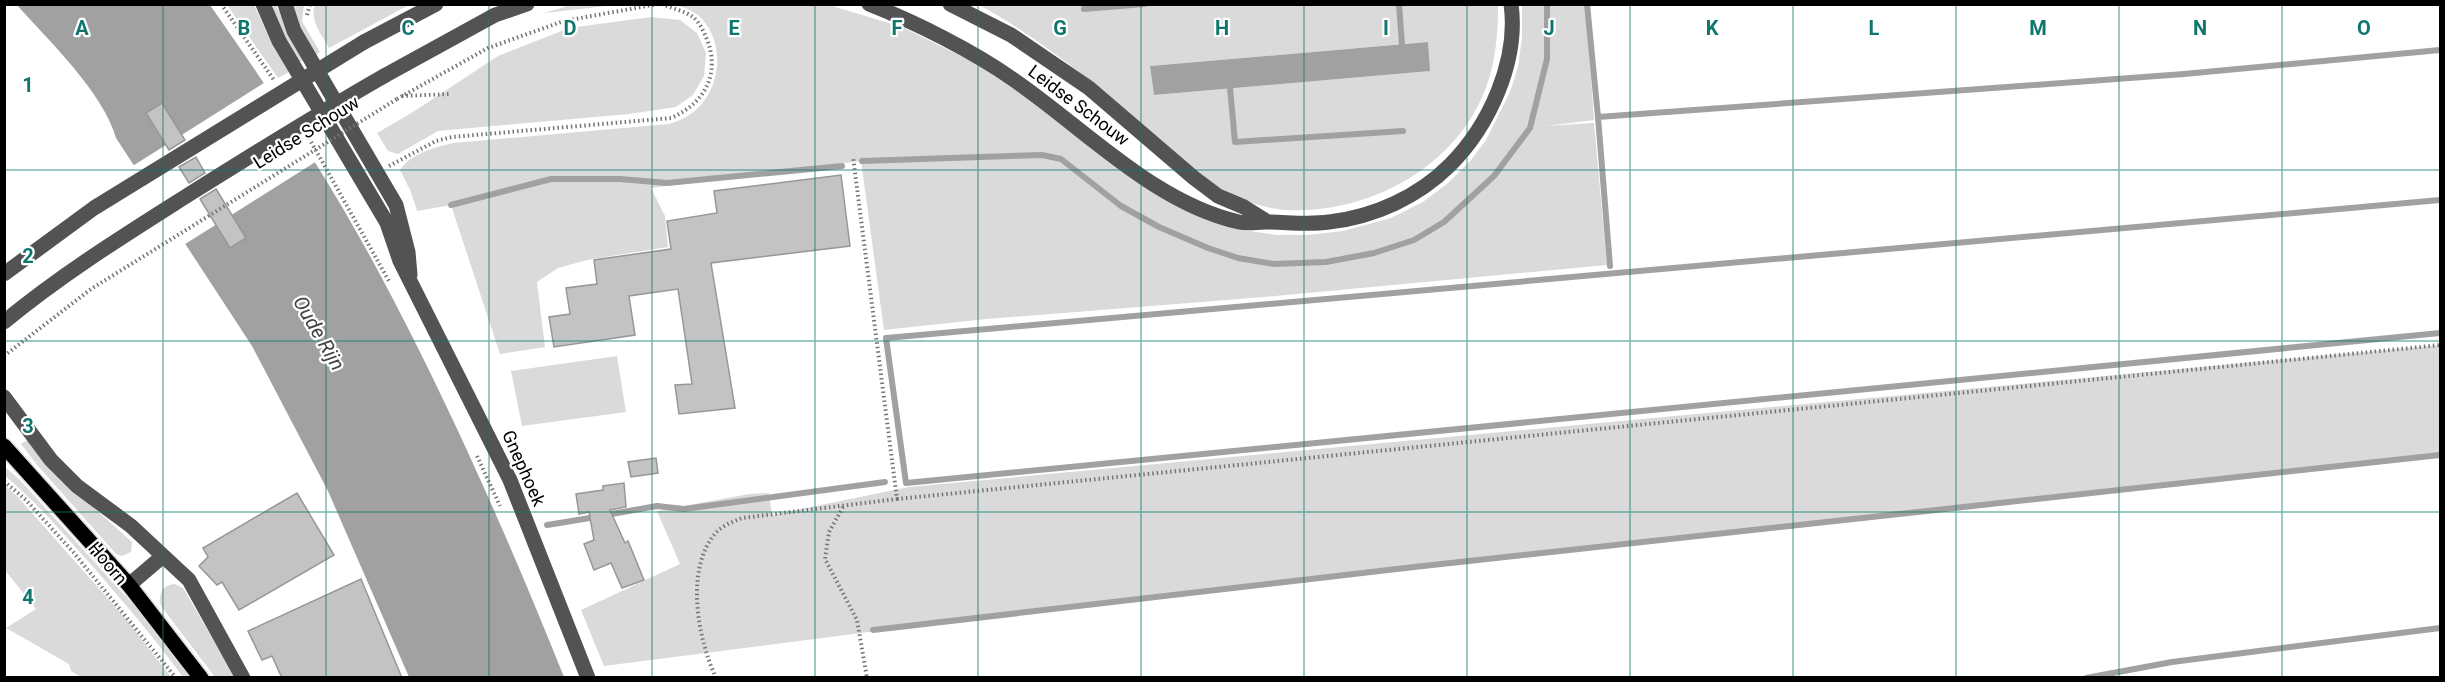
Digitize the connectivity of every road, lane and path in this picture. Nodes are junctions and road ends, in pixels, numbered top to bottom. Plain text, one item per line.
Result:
1 (263, 4) edge
2 (285, 4) edge
3 (436, 4) edge
4 (527, 4) edge
5 (660, 4) edge
6 (869, 4) edge
7 (951, 4) edge
8 (1511, 4) edge
9 (397, 88) dead end
10 (450, 94) dead end
11 (399, 98) junction
12 (853, 158) dead end
13 (391, 165) dead end
14 (342, 194) dead end
15 (1268, 222) junction
16 (368, 240) dead end
17 (4, 274) edge
18 (411, 281) junction
19 (4, 322) edge
20 (2440, 345) edge
21 (4, 356) edge
22 (4, 397) edge
23 (4, 446) edge
24 (4, 480) edge
25 (897, 499) junction
26 (844, 506) junction
27 (164, 556) junction
28 (129, 585) junction
29 (176, 678) edge
30 (201, 678) edge
31 (243, 678) edge
32 (588, 678) edge
33 (716, 678) edge
34 (867, 678) edge

1 - 18 street, Gnephoek
2 - 18 street, Gnephoek
3 - 17 street, bridge
4 - 19 street, Leidse Schouw, bridge
5 - 11 path, Leidse Schouw
5 - 13 path, Leidse Schouw
6 - 15 street, Leidse Schouw
7 - 15 street, Leidse Schouw
8 - 15 street, Leidse Schouw
9 - 11 path
10 - 11 path
11 - 21 path, Leidse Schouw, bridge
12 - 25 path
14 - 16 path
18 - 32 street, Gnephoek
20 - 25 path
22 - 27 street
23 - 28 main road, Hoorn
24 - 29 path, Hoorn
25 - 26 path
26 - 33 path
26 - 34 path
27 - 28 street, Hoorn
27 - 31 street
28 - 30 main road, Hoorn

